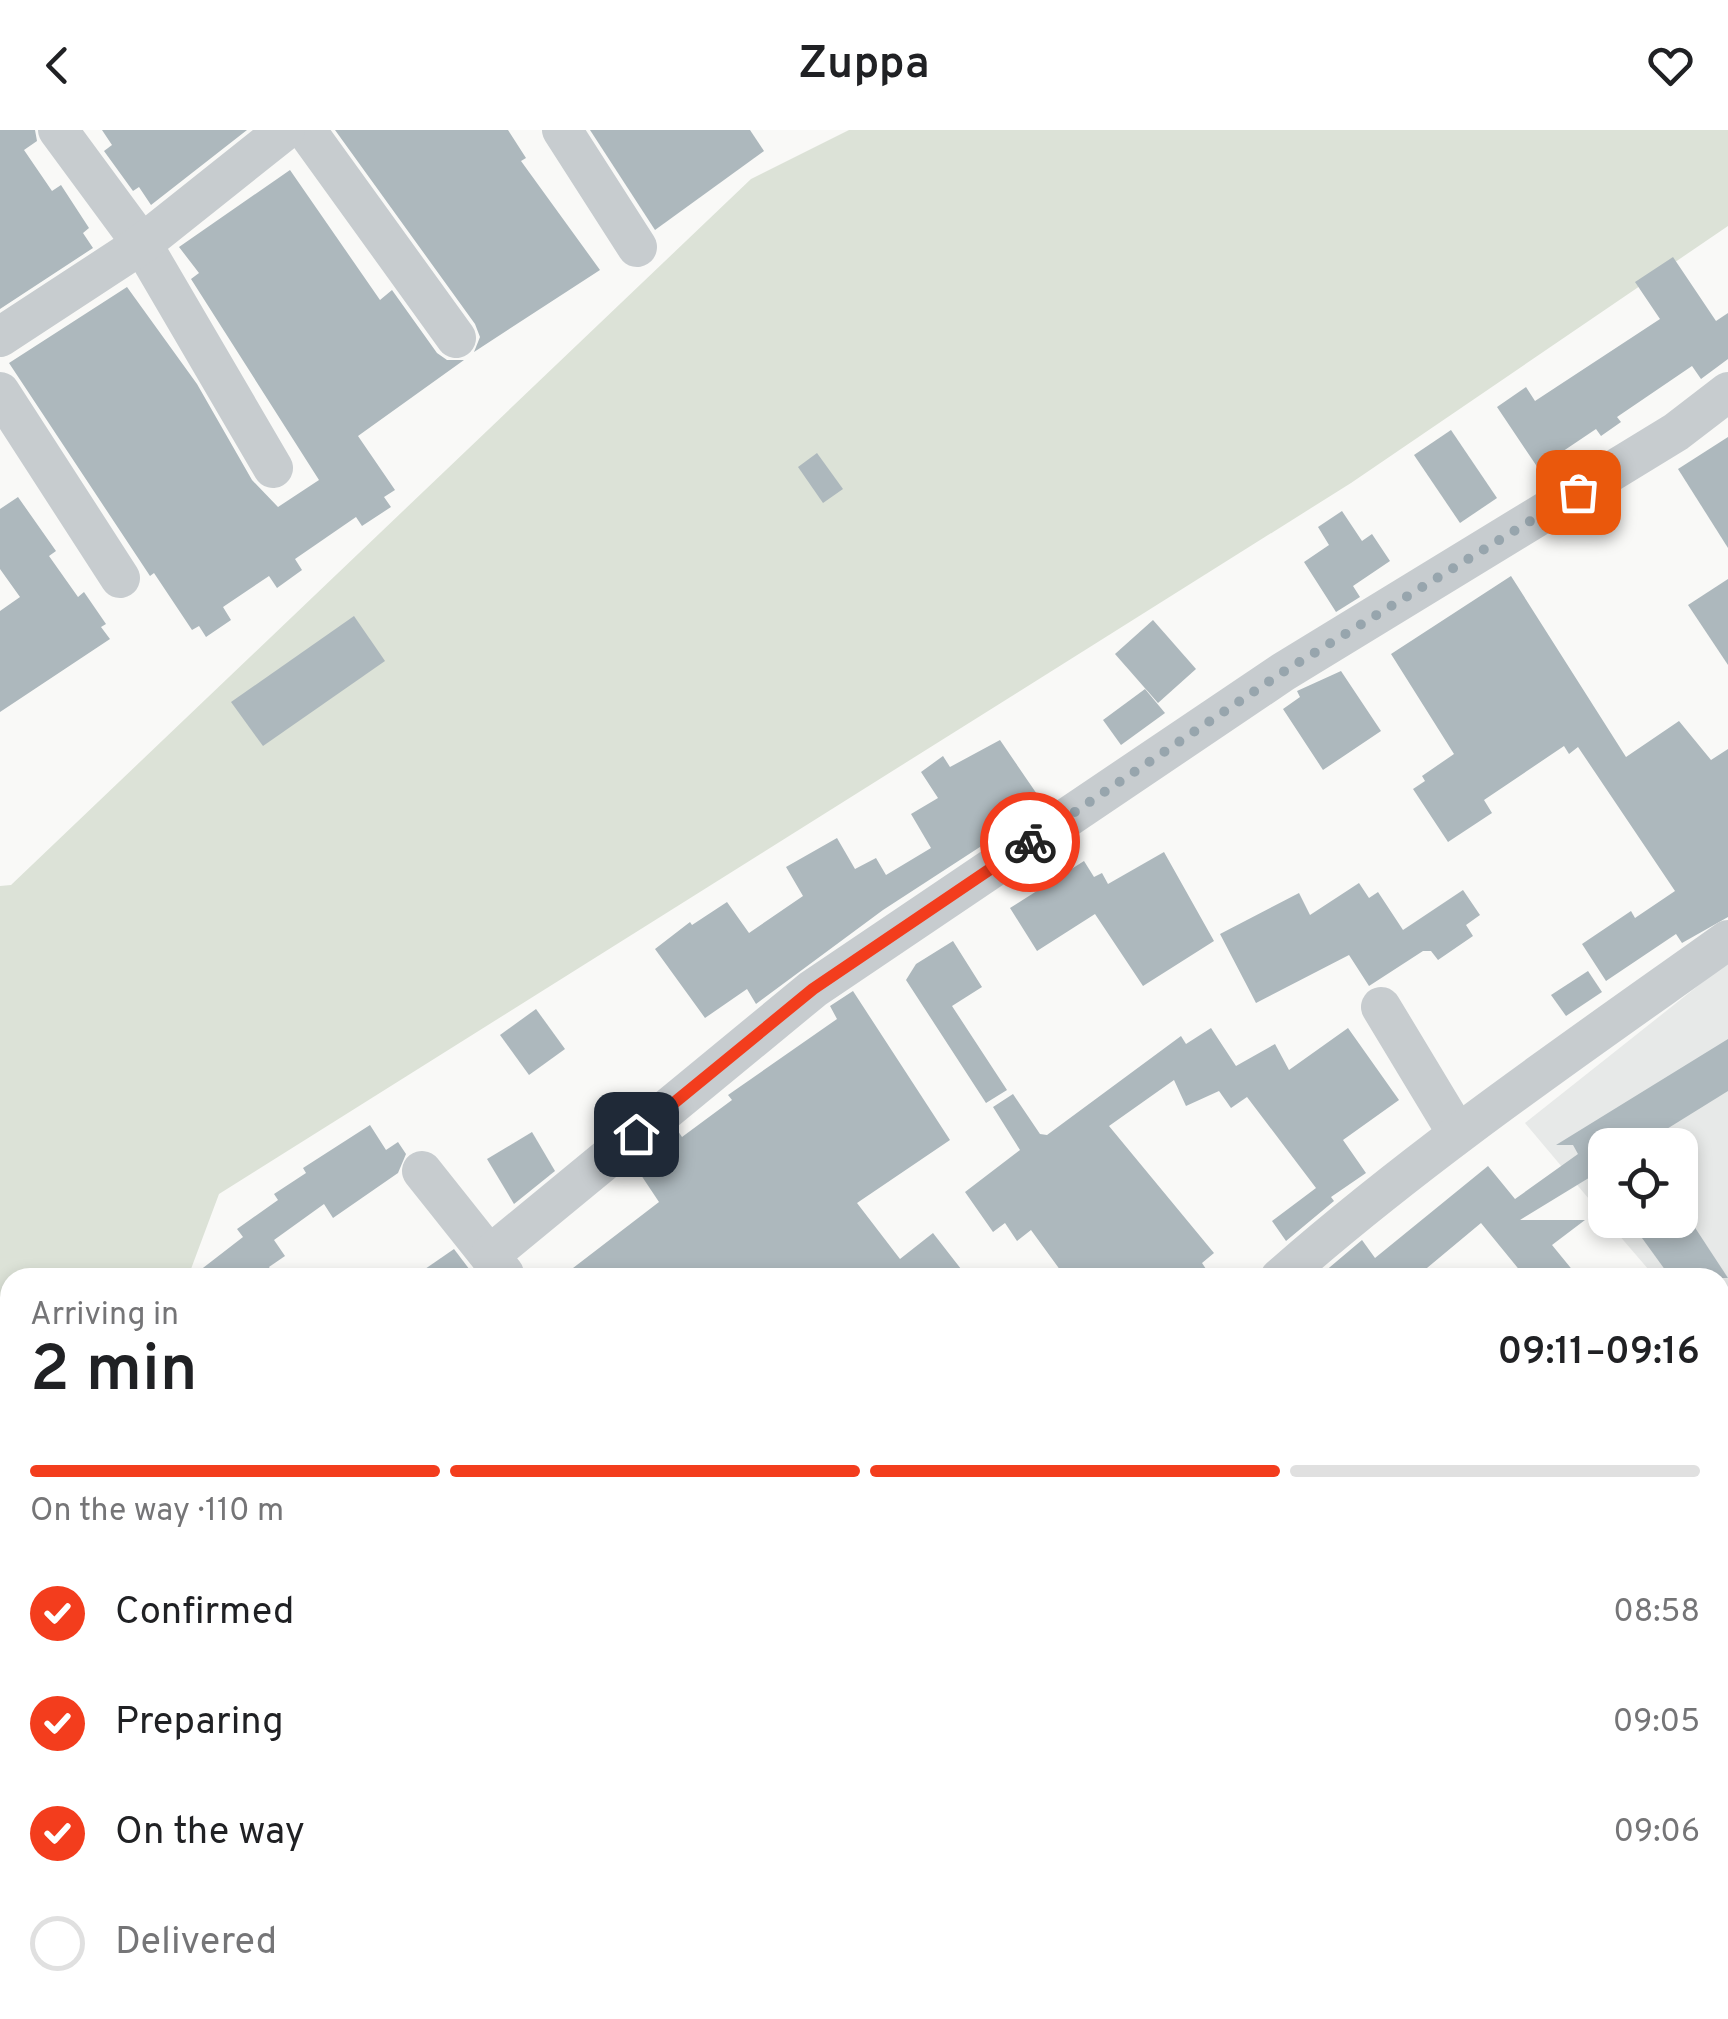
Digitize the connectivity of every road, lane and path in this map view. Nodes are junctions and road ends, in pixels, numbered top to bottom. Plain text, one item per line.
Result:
1 (58, 130) edge
2 (285, 130) edge
3 (306, 130) edge
4 (562, 130) edge
5 (142, 244) junction
6 (636, 247) dead end
7 (0, 337) edge
8 (456, 338) dead end
9 (0, 392) edge
10 (1728, 392) edge
11 (273, 468) dead end
12 (120, 578) dead end
13 (1728, 940) edge
14 (1382, 1007) dead end
15 (1457, 1132) junction
16 (422, 1171) dead end
17 (498, 1266) edge
18 (1291, 1268) edge

1 - 5 street
2 - 5 street
3 - 8 street
4 - 6 street
5 - 7 street
5 - 11 street
9 - 12 street
10 - 17 street
13 - 15 street
14 - 15 street
15 - 18 street
16 - 17 street

